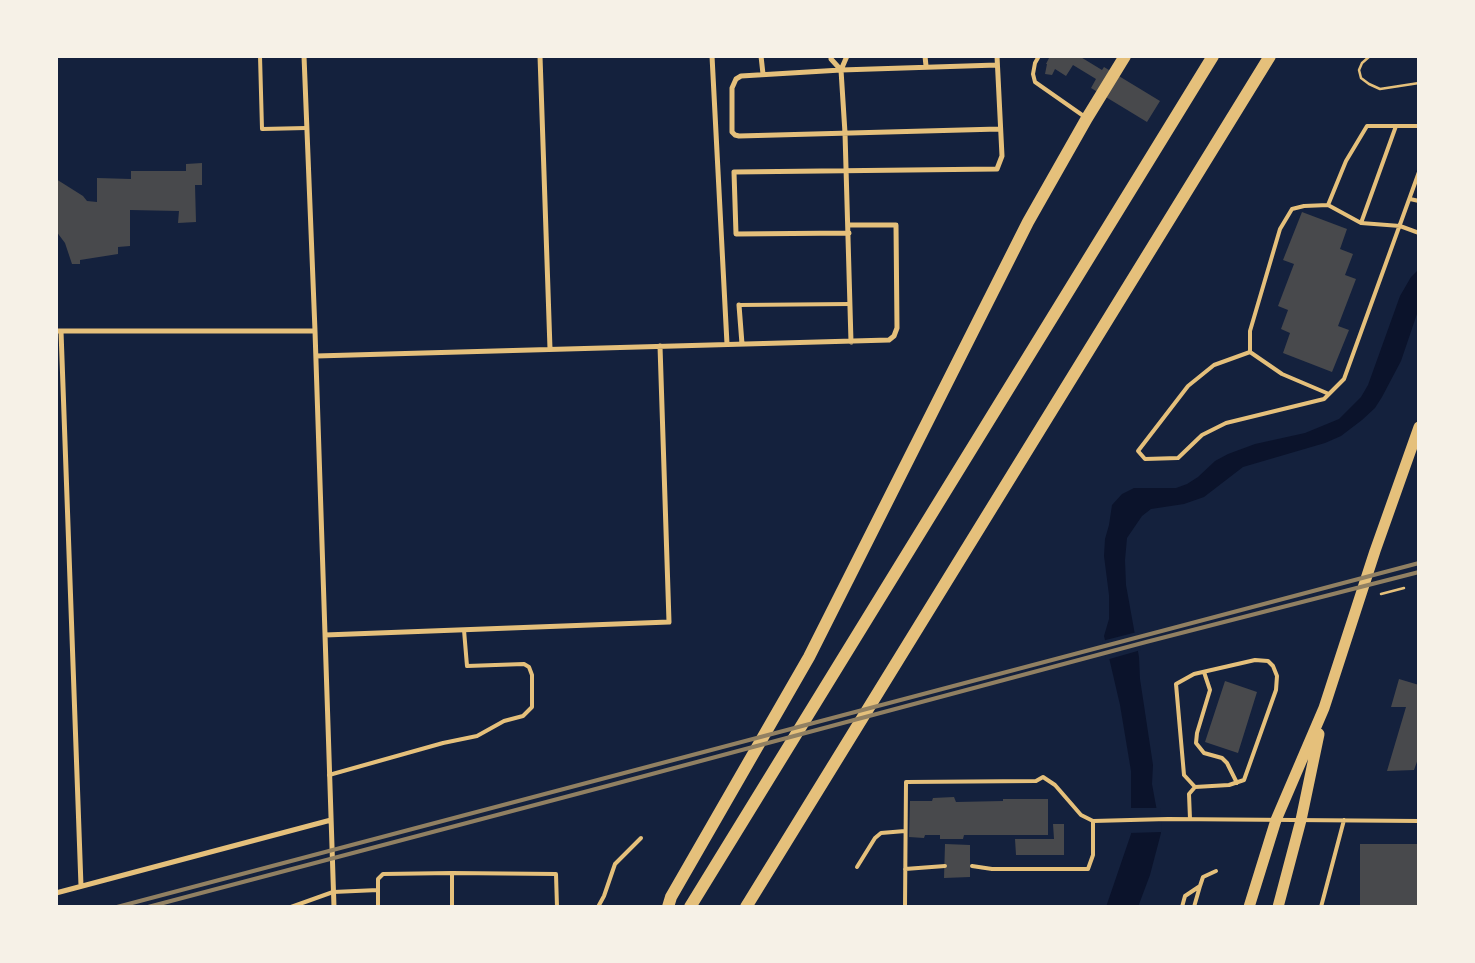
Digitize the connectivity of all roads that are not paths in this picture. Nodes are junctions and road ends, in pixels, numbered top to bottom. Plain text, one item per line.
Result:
1 (260, 56) edge
2 (304, 56) edge
3 (540, 56) edge
4 (712, 56) edge
5 (761, 56) edge
6 (830, 56) edge
7 (847, 56) edge
8 (925, 56) edge
9 (997, 56) edge
10 (1039, 56) edge
11 (1125, 56) edge
12 (1213, 56) edge
13 (1270, 56) edge
14 (997, 65) junction
15 (926, 66) junction
16 (841, 70) junction
17 (763, 74) junction
18 (1087, 118) junction
19 (1396, 126) junction
20 (1419, 126) edge
21 (306, 128) junction
22 (1000, 129) junction
23 (845, 134) junction
24 (847, 172) junction
25 (1419, 172) edge
26 (1410, 199) junction
27 (1419, 201) edge
28 (1328, 205) junction
29 (1361, 223) junction
30 (848, 225) junction
31 (1400, 226) junction
32 (849, 233) junction
33 (1419, 234) edge
34 (850, 304) junction
35 (739, 305) joint
36 (59, 331) edge
37 (315, 331) junction
38 (851, 342) junction
39 (727, 344) junction
40 (742, 344) junction
41 (660, 346) junction
42 (550, 349) junction
43 (1250, 352) junction
44 (316, 356) junction
45 (1330, 394) junction
46 (1419, 427) edge
47 (464, 630) junction
48 (325, 635) junction
49 (1204, 672) junction
50 (1324, 708) junction
51 (329, 775) junction
52 (1237, 783) junction
53 (1195, 787) junction
54 (331, 820) junction
55 (1190, 820) junction
56 (1276, 820) junction
57 (1302, 820) junction
58 (1344, 820) junction
59 (1093, 821) junction
60 (1419, 821) edge
61 (905, 831) junction
62 (641, 838) dead end
63 (944, 866) dead end
64 (972, 866) dead end
65 (856, 867) dead end
66 (905, 869) junction
67 (1216, 871) dead end
68 (452, 874) junction
69 (82, 886) junction
70 (1200, 886) junction
71 (378, 890) junction
72 (333, 892) junction
73 (56, 893) edge
74 (291, 907) edge
75 (334, 907) edge
76 (378, 907) edge
77 (452, 907) edge
78 (557, 907) edge
79 (598, 907) edge
80 (668, 907) edge
81 (690, 907) edge
82 (746, 907) edge
83 (905, 907) edge
84 (1182, 907) edge
85 (1194, 907) edge
86 (1249, 907) edge
87 (1278, 907) edge
88 (1321, 907) edge

1 - 21 lane
2 - 21 street
3 - 42 street
4 - 39 street
5 - 17 street
6 - 16 street
7 - 16 street
8 - 15 street
9 - 14 street
10 - 18 lane
11 - 18 highway
12 - 81 highway
13 - 82 highway
14 - 15 street
14 - 22 street
15 - 16 street
16 - 17 street
16 - 23 street
17 - 23 street
18 - 80 highway
19 - 20 lane
19 - 28 lane
19 - 29 lane
21 - 37 street
22 - 23 street
22 - 24 street
23 - 24 street
24 - 30 street
24 - 32 street
25 - 26 lane
26 - 27 lane
26 - 31 lane
28 - 29 lane
28 - 43 lane
29 - 31 lane
30 - 32 street
30 - 38 street
31 - 33 lane
31 - 45 lane
32 - 34 street
34 - 35 lane
34 - 38 street
35 - 40 street
36 - 37 street
36 - 69 street
37 - 44 street
38 - 40 street
39 - 40 street
39 - 41 street
41 - 42 street
41 - 47 street
42 - 44 street
43 - 45 lane
43 - 45 lane
44 - 48 street
46 - 50 main road
47 - 48 street
47 - 51 lane
48 - 51 street
49 - 52 lane
49 - 52 lane
49 - 53 lane
50 - 56 main road
50 - 57 main road
51 - 54 street
52 - 53 lane
53 - 55 lane
54 - 69 street
54 - 72 street
55 - 56 lane
55 - 59 lane
56 - 57 lane
56 - 86 main road
57 - 58 lane
57 - 87 main road
58 - 60 lane
58 - 88 lane
59 - 61 lane
59 - 64 lane
61 - 65 lane
61 - 66 lane
62 - 79 lane
63 - 66 lane
66 - 83 lane
67 - 70 lane
68 - 71 lane
68 - 77 lane
68 - 78 lane
69 - 73 street
70 - 84 lane
70 - 85 lane
71 - 72 lane
71 - 76 lane
72 - 74 lane
72 - 75 street

